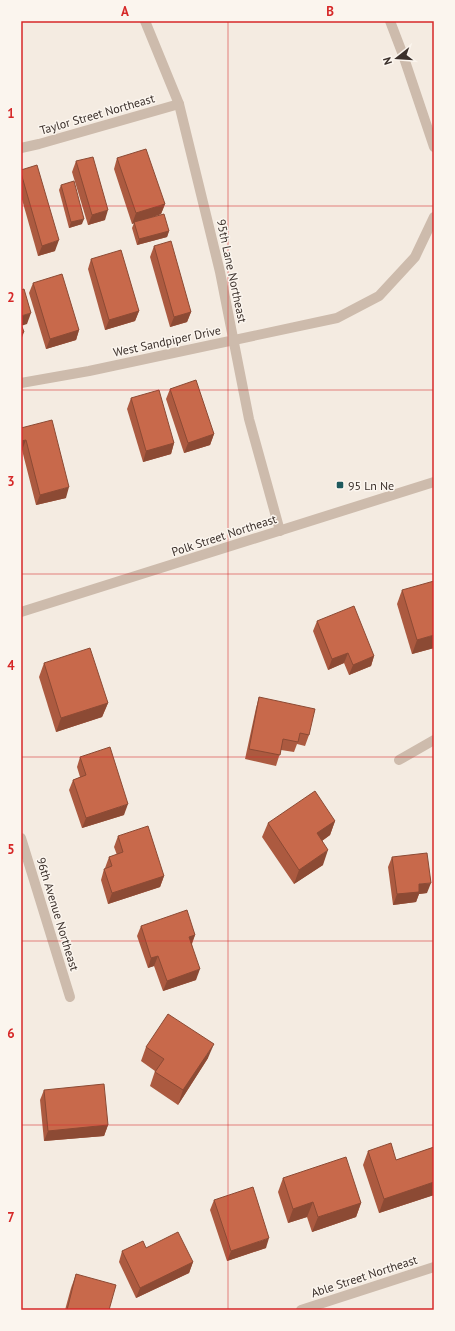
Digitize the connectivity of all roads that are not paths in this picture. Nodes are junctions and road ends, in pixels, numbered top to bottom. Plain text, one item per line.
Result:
1 (145, 21) edge
2 (390, 21) edge
3 (179, 104) junction
4 (434, 147) edge
5 (21, 148) edge
6 (434, 217) edge
7 (234, 341) junction
8 (21, 383) edge
9 (434, 482) edge
10 (280, 530) junction
11 (21, 612) edge
12 (434, 740) edge
13 (400, 760) dead end
14 (21, 838) edge
15 (23, 850) edge
16 (70, 997) dead end
17 (434, 1267) edge
18 (301, 1310) edge

1 - 3 street, 95th Lane Northeast
2 - 4 street
3 - 5 street, Taylor Street Northeast
3 - 7 street, 95th Lane Northeast
6 - 7 street, West Sandpiper Drive
7 - 8 street, West Sandpiper Drive
7 - 10 street, 95th Lane Northeast
9 - 10 street, Polk Street Northeast
10 - 11 street, Polk Street Northeast
12 - 13 street
14 - 15 street, 96th Avenue Northeast
15 - 16 street, 96th Avenue Northeast
17 - 18 street, Able Street Northeast

